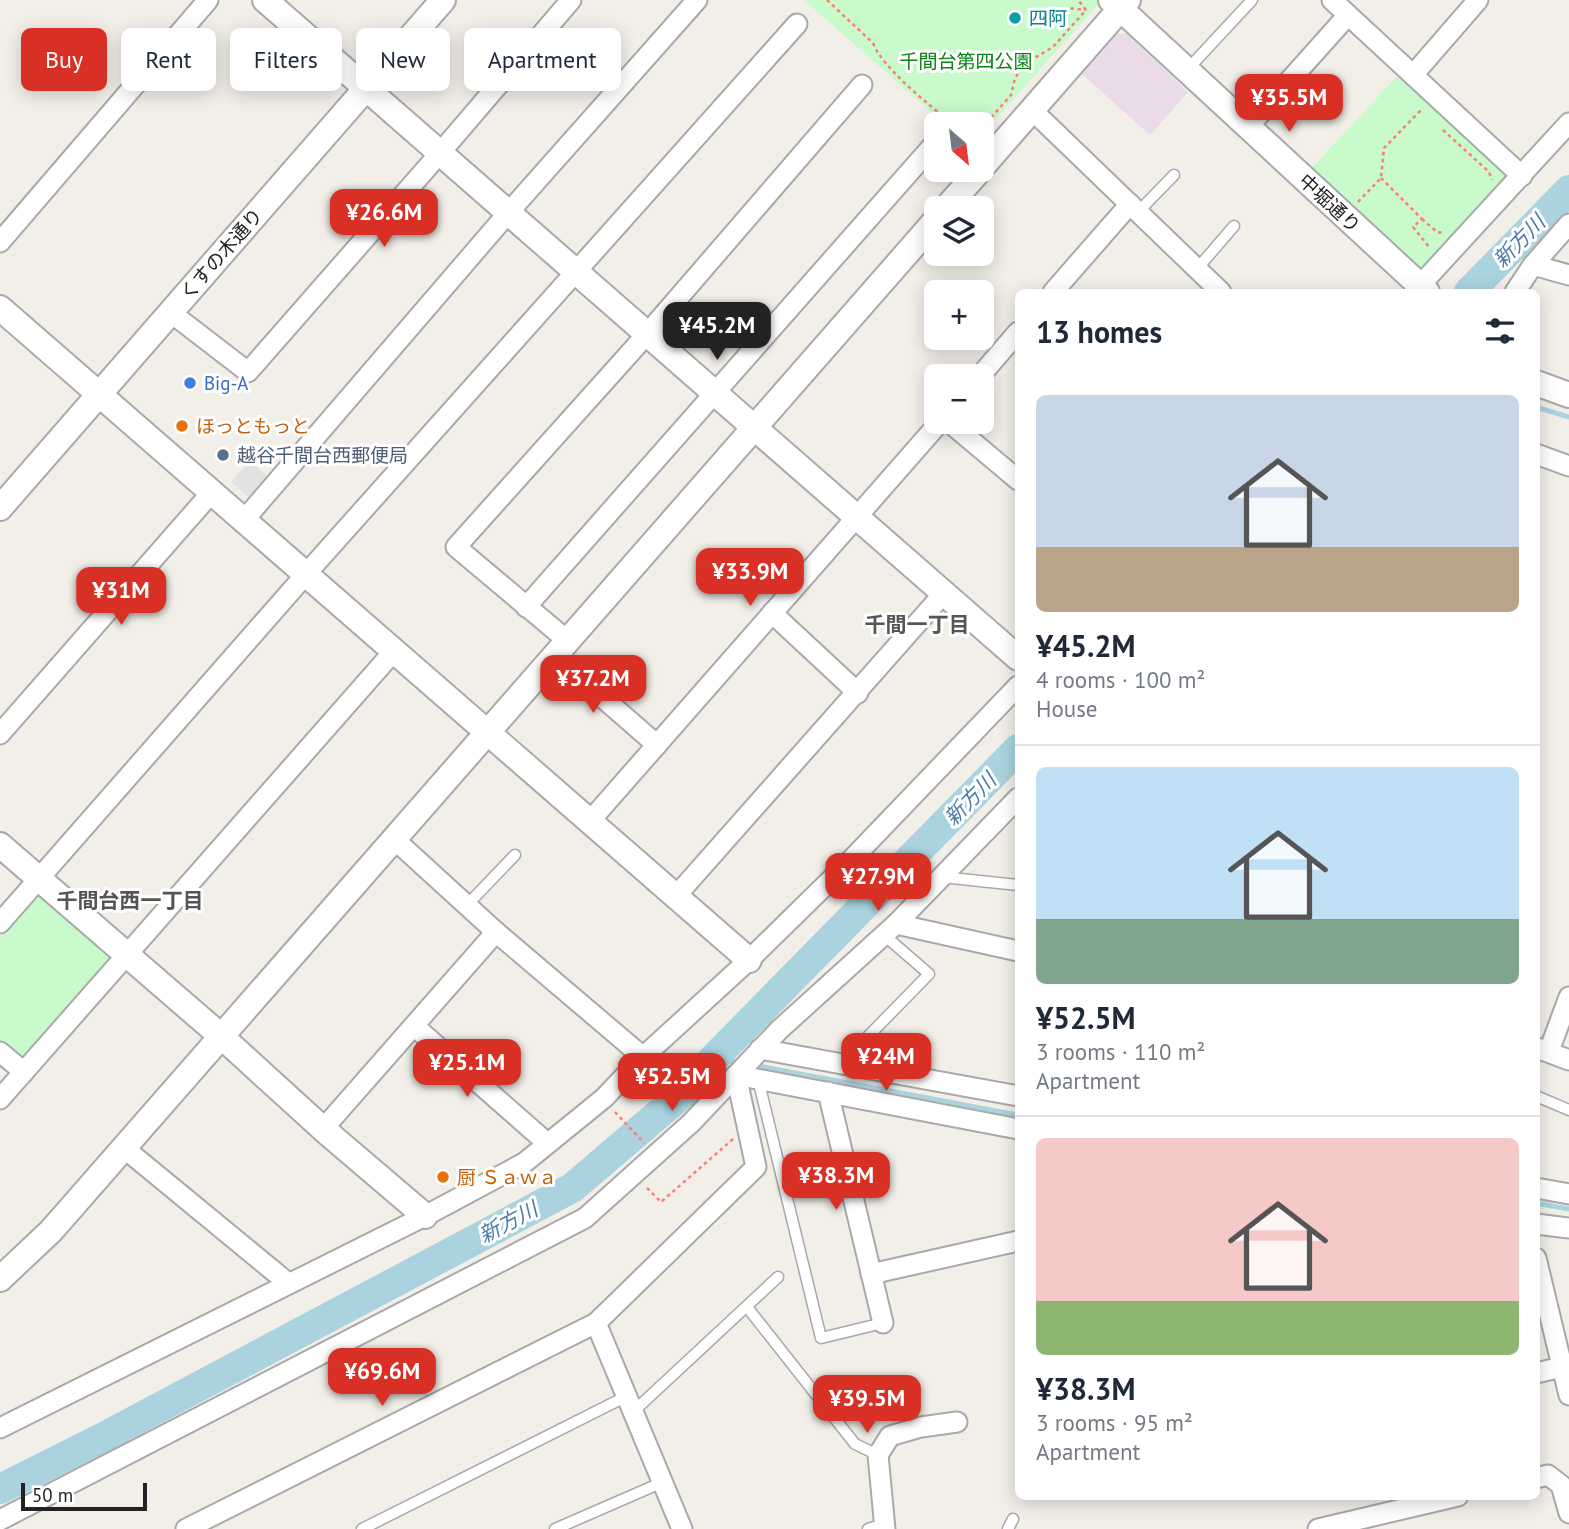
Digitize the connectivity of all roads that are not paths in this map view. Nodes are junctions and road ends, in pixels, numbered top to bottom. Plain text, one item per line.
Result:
1 (208, 0) edge
2 (264, 0) edge
3 (443, 0) edge
4 (571, 0) edge
5 (697, 0) edge
6 (1252, 0) edge
7 (1332, 0) edge
8 (1478, 0) edge
9 (1120, 3) edge
10 (1348, 15) junction
11 (797, 24) dead end
12 (418, 28) edge
13 (1187, 70) junction
14 (1413, 75) junction
15 (356, 79) edge
16 (862, 85) dead end
17 (363, 91) edge
18 (369, 91) edge
19 (1032, 110) junction
20 (1569, 123) edge
21 (1248, 127) junction
22 (994, 151) edge
23 (440, 153) junction
24 (924, 156) edge
25 (1174, 175) dead end
26 (1522, 176) junction
27 (967, 182) edge
28 (956, 196) edge
29 (1134, 208) junction
30 (508, 213) junction
31 (1569, 224) edge
32 (1234, 226) dead end
33 (924, 234) edge
34 (0, 242) edge
35 (1533, 265) junction
36 (1197, 269) junction
37 (577, 273) junction
38 (1569, 275) edge
39 (1416, 286) edge
40 (1057, 289) edge
41 (1218, 289) edge
42 (1517, 289) edge
43 (0, 308) edge
44 (170, 312) junction
45 (647, 334) junction
46 (1015, 335) edge
47 (990, 364) edge
48 (1540, 384) edge
49 (99, 394) junction
50 (716, 394) junction
51 (1569, 395) edge
52 (754, 428) junction
53 (930, 434) edge
54 (963, 434) edge
55 (1540, 455) edge
56 (1569, 466) edge
57 (1015, 477) edge
58 (212, 492) junction
59 (0, 508) edge
60 (857, 517) junction
61 (244, 520) junction
62 (306, 575) junction
63 (944, 593) junction
64 (526, 607) junction
65 (772, 613) junction
66 (562, 648) junction
67 (394, 651) junction
68 (1015, 655) edge
69 (1015, 689) edge
70 (859, 692) junction
71 (488, 733) junction
72 (0, 734) edge
73 (657, 745) junction
74 (1015, 802) edge
75 (590, 821) junction
76 (394, 839) junction
77 (0, 845) edge
78 (515, 855) dead end
79 (941, 877) junction
80 (39, 879) junction
81 (1015, 885) edge
82 (676, 896) junction
83 (467, 905) junction
84 (893, 922) junction
85 (0, 923) edge
86 (496, 932) junction
87 (1015, 950) edge
88 (127, 954) junction
89 (750, 960) junction
90 (1569, 997) edge
91 (414, 1026) junction
92 (222, 1037) junction
93 (760, 1049) junction
94 (1543, 1050) edge
95 (0, 1052) edge
96 (643, 1057) junction
97 (1569, 1060) edge
98 (840, 1064) junction
99 (23, 1072) junction
100 (736, 1075) junction
101 (757, 1079) junction
102 (828, 1092) junction
103 (1015, 1095) edge
104 (0, 1098) edge
105 (1540, 1098) edge
106 (1569, 1110) edge
107 (1015, 1128) edge
108 (323, 1129) junction
109 (547, 1143) junction
110 (124, 1149) junction
111 (1540, 1189) edge
112 (1569, 1194) edge
113 (425, 1216) junction
114 (1540, 1224) edge
115 (1569, 1228) edge
116 (1015, 1242) edge
117 (871, 1275) junction
118 (1540, 1275) edge
119 (778, 1278) dead end
120 (0, 1279) edge
121 (288, 1283) junction
122 (747, 1307) junction
123 (596, 1323) junction
124 (883, 1324) joint
125 (1562, 1367) junction
126 (1540, 1372) edge
127 (1569, 1395) edge
128 (631, 1404) junction
129 (957, 1422) dead end
130 (0, 1428) edge
131 (878, 1454) junction
132 (1540, 1477) edge
133 (664, 1482) junction
134 (1441, 1500) edge
135 (1569, 1513) edge
136 (1013, 1519) dead end
137 (0, 1520) edge
138 (216, 1522) edge
139 (879, 1527) edge
140 (186, 1529) edge
141 (362, 1529) edge
142 (555, 1529) edge
143 (682, 1529) edge
144 (1007, 1529) edge
145 (1318, 1529) edge

1 - 34 street
2 - 15 street
3 - 12 street, くすの木通り
4 - 23 street
5 - 30 street
6 - 13 lane
7 - 10 street
8 - 14 street
9 - 13 street, 中堀通り
9 - 19 street
10 - 14 street
10 - 21 street
11 - 37 street
13 - 21 street, 中堀通り
14 - 26 street
16 - 45 street
17 - 44 street, くすの木通り
18 - 23 street
19 - 22 street
19 - 29 street
20 - 26 street
21 - 39 street, 中堀通り
23 - 30 street
23 - 44 street
24 - 50 street
25 - 29 lane
26 - 39 street
27 - 28 street
29 - 36 street
29 - 40 street
30 - 37 street
30 - 61 street
31 - 35 street
32 - 36 lane
33 - 52 street
35 - 38 street
35 - 42 street
36 - 41 street
37 - 45 street
37 - 62 street
43 - 49 street
44 - 49 street, くすの木通り
45 - 50 street
45 - 64 street
46 - 47 street
48 - 51 street
49 - 58 street
49 - 59 street, くすの木通り
50 - 52 street
50 - 64 street
52 - 60 street
52 - 66 street
53 - 60 street
54 - 57 street
55 - 56 street
58 - 61 street
58 - 72 street
60 - 63 street
60 - 65 street
61 - 62 street
62 - 67 street
62 - 80 street
63 - 68 street
63 - 70 street
64 - 66 street
65 - 70 street
65 - 73 street
66 - 71 street
66 - 73 street
67 - 71 street
67 - 88 street
69 - 89 street
70 - 82 street
71 - 75 street
71 - 76 street
73 - 75 street
74 - 79 street
75 - 82 street
76 - 83 street
76 - 92 street
77 - 80 street
78 - 83 lane
79 - 81 lane
79 - 84 street
80 - 85 street
80 - 88 street
82 - 89 street
83 - 86 street
84 - 87 street
84 - 93 street
84 - 98 lane
86 - 91 street
86 - 96 street
88 - 92 street
88 - 99 street
89 - 96 street
90 - 94 street
91 - 108 street
91 - 109 street
92 - 108 street
92 - 110 street
93 - 98 street
93 - 100 street
94 - 97 street
95 - 99 street
96 - 109 street
98 - 103 street
99 - 104 street
100 - 101 street
100 - 123 street
100 - 137 street
101 - 102 street
101 - 124 lane
102 - 107 street
102 - 117 street
105 - 106 lane
108 - 113 street
109 - 113 street
110 - 120 street
110 - 121 street
111 - 112 street
113 - 121 street
114 - 115 street
116 - 117 street
117 - 124 street
118 - 125 street
119 - 122 lane
121 - 130 street
122 - 128 lane
122 - 131 lane
123 - 128 street
123 - 138 street
125 - 126 street
125 - 127 street
128 - 133 street
128 - 141 lane
129 - 131 street
131 - 139 street
132 - 135 street
133 - 142 lane
133 - 143 street
134 - 145 street
136 - 144 lane
138 - 140 street

